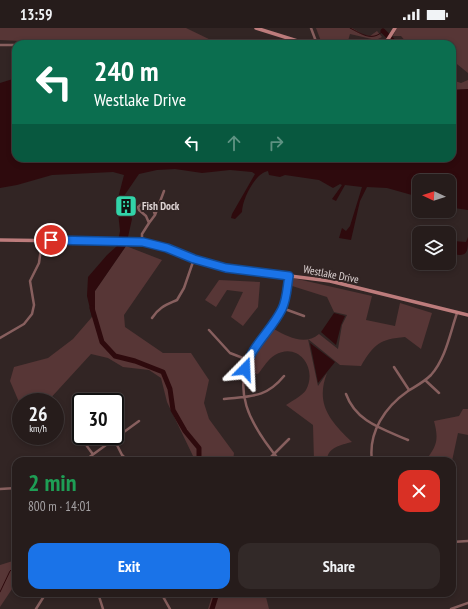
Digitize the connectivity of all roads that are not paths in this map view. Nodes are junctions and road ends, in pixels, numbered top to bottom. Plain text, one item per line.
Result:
1 (256, 28) edge
2 (311, 28) edge
3 (394, 29) edge
4 (294, 40) edge
5 (316, 40) edge
6 (387, 40) edge
7 (12, 45) edge
8 (0, 46) edge
9 (164, 191) dead end
10 (155, 215) junction
11 (149, 224) junction
12 (0, 240) edge
13 (42, 240) junction
14 (142, 242) junction
15 (194, 259) junction
16 (289, 276) junction
17 (282, 308) junction
18 (457, 312) junction
19 (468, 315) edge
20 (304, 316) dead end
21 (152, 318) dead end
22 (209, 330) dead end
23 (0, 338) edge
24 (248, 360) junction
25 (394, 367) dead end
26 (284, 376) dead end
27 (425, 380) junction
28 (409, 390) junction
29 (440, 393) dead end
30 (346, 394) dead end
31 (244, 397) junction
32 (224, 400) dead end
33 (139, 421) dead end
34 (377, 426) junction
35 (124, 432) edge
36 (289, 439) dead end
37 (408, 440) dead end
38 (87, 445) edge
39 (105, 445) edge
40 (117, 445) edge
41 (92, 453) junction
42 (274, 454) junction
43 (88, 457) edge
44 (124, 457) edge
45 (271, 457) edge
46 (277, 457) edge
47 (372, 457) edge
48 (12, 488) edge
49 (0, 489) edge
50 (456, 542) edge
51 (468, 542) edge
52 (44, 597) edge
53 (99, 597) edge
54 (164, 598) edge
55 (468, 603) edge
56 (36, 609) edge
57 (103, 609) edge
58 (170, 609) edge
59 (451, 609) edge

1 - 4 street
2 - 5 street
3 - 6 street
7 - 8 street
9 - 10 street
10 - 11 street
10 - 11 street
11 - 14 street
12 - 13 street, Westlake Drive
13 - 14 street, Westlake Drive
13 - 23 street
14 - 15 street, Westlake Drive
15 - 16 street, Westlake Drive
15 - 21 street
16 - 17 street
16 - 18 street, Westlake Drive
17 - 20 street
17 - 24 street
18 - 19 street, Westlake Drive
18 - 27 street
22 - 24 street
24 - 31 street
25 - 28 street
26 - 31 street
27 - 28 street
27 - 29 street
28 - 34 street
30 - 34 street
31 - 32 street
31 - 42 street
33 - 35 street
34 - 37 street
34 - 47 street
36 - 42 street
38 - 41 street
39 - 41 street
40 - 44 street
41 - 43 street
42 - 45 street
42 - 46 street
48 - 49 street
50 - 51 street
52 - 56 street
53 - 57 street
54 - 58 street
55 - 59 street

